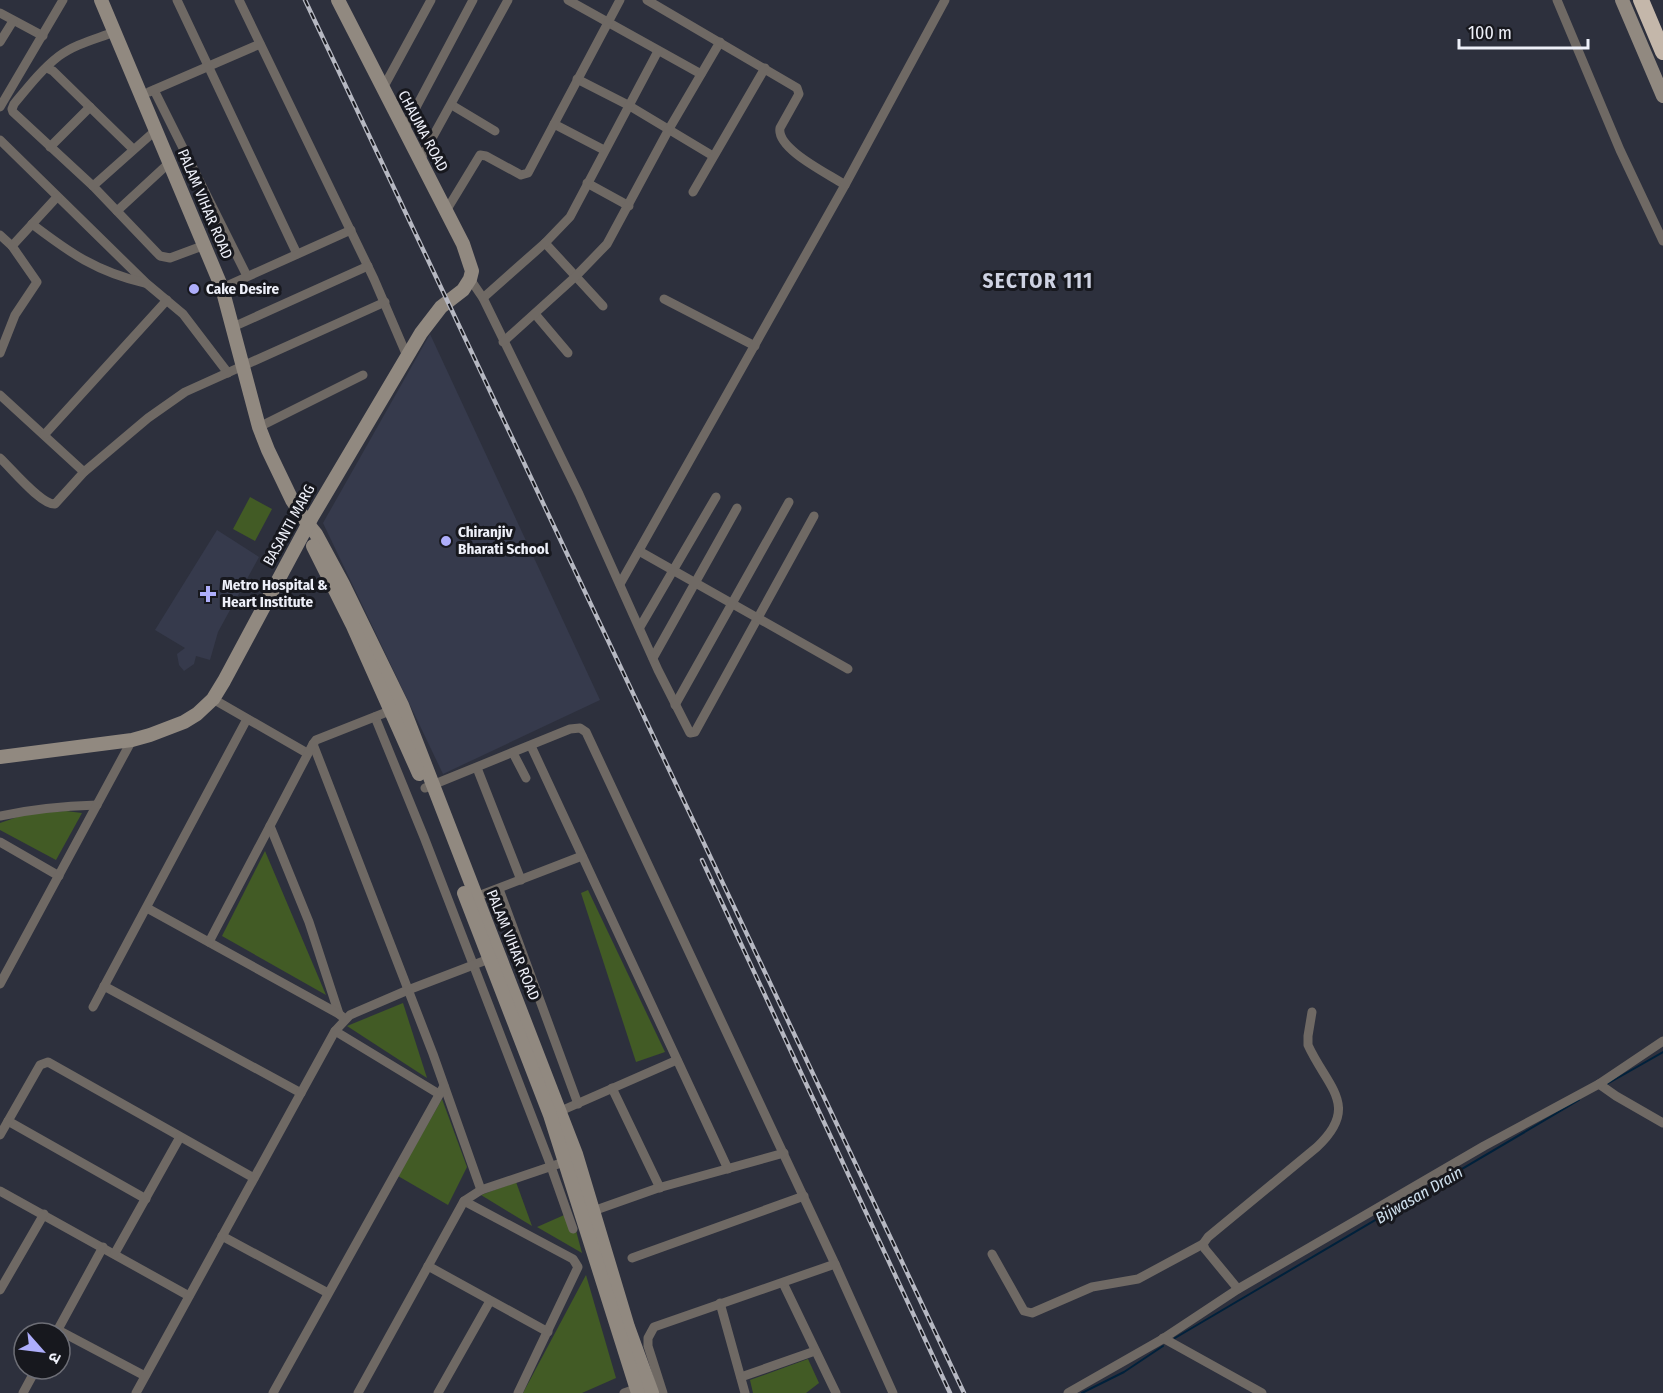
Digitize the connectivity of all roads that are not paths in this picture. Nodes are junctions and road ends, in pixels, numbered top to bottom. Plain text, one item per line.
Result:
1 (63, 0) edge
2 (101, 0) edge
3 (177, 0) edge
4 (239, 0) edge
5 (338, 0) edge
6 (431, 0) edge
7 (473, 0) edge
8 (508, 0) edge
9 (568, 0) edge
10 (620, 0) edge
11 (647, 0) edge
12 (945, 0) edge
13 (1557, 0) edge
14 (1622, 0) edge
15 (1641, 0) edge
16 (0, 13) edge
17 (13, 21) junction
18 (608, 22) junction
19 (114, 32) junction
20 (43, 36) junction
21 (0, 42) edge
22 (720, 42) junction
23 (260, 44) junction
24 (658, 51) junction
25 (1663, 52) edge
26 (47, 68) junction
27 (207, 68) junction
28 (765, 68) junction
29 (701, 74) junction
30 (577, 79) junction
31 (154, 90) junction
32 (382, 90) junction
33 (141, 96) junction
34 (1663, 96) edge
35 (456, 103) junction
36 (628, 105) junction
37 (0, 107) edge
38 (90, 107) junction
39 (449, 118) dead end
40 (554, 124) junction
41 (669, 129) junction
42 (156, 130) junction
43 (404, 130) junction
44 (495, 131) dead end
45 (0, 140) edge
46 (50, 147) junction
47 (133, 149) junction
48 (604, 150) junction
49 (713, 156) junction
50 (420, 160) junction
51 (169, 164) junction
52 (587, 183) junction
53 (845, 185) junction
54 (93, 186) junction
55 (693, 192) dead end
56 (57, 197) junction
57 (629, 206) junction
58 (117, 211) junction
59 (446, 211) junction
60 (32, 224) junction
61 (351, 230) junction
62 (0, 235) edge
63 (1663, 241) edge
64 (544, 243) junction
65 (205, 245) junction
66 (12, 246) junction
67 (297, 254) junction
68 (368, 266) junction
69 (247, 276) junction
70 (575, 278) junction
71 (470, 279) junction
72 (146, 283) junction
73 (222, 288) junction
74 (483, 298) junction
75 (664, 299) dead end
76 (167, 300) junction
77 (385, 302) junction
78 (603, 306) dead end
79 (535, 314) junction
80 (233, 327) junction
81 (503, 342) junction
82 (755, 346) junction
83 (0, 353) edge
84 (568, 353) dead end
85 (407, 356) junction
86 (243, 367) junction
87 (228, 373) junction
88 (363, 375) dead end
89 (0, 395) edge
90 (259, 427) junction
91 (45, 434) junction
92 (0, 458) edge
93 (84, 472) junction
94 (716, 496) dead end
95 (789, 502) dead end
96 (737, 508) dead end
97 (814, 516) dead end
98 (308, 524) junction
99 (639, 551) junction
100 (674, 571) junction
101 (696, 583) junction
102 (620, 584) junction
103 (732, 604) junction
104 (758, 619) junction
105 (640, 627) junction
106 (653, 658) junction
107 (848, 669) dead end
108 (213, 699) junction
109 (675, 705) junction
110 (392, 710) junction
111 (375, 717) junction
112 (247, 719) junction
113 (132, 740) junction
114 (312, 744) junction
115 (531, 746) junction
116 (307, 753) junction
117 (513, 753) junction
118 (0, 757) edge
119 (477, 768) junction
120 (526, 778) dead end
121 (429, 786) junction
122 (97, 805) junction
123 (0, 816) edge
124 (270, 826) junction
125 (0, 842) edge
126 (582, 856) junction
127 (59, 876) junction
128 (521, 880) junction
129 (499, 889) junction
130 (471, 899) junction
131 (147, 908) junction
132 (209, 942) junction
133 (489, 959) junction
134 (473, 966) junction
135 (0, 984) edge
136 (104, 986) junction
137 (408, 990) junction
138 (93, 1007) dead end
139 (1312, 1012) dead end
140 (342, 1016) junction
141 (335, 1031) junction
142 (1663, 1041) edge
143 (677, 1060) junction
144 (1600, 1085) junction
145 (612, 1088) junction
146 (441, 1090) junction
147 (301, 1093) junction
148 (578, 1104) junction
149 (555, 1113) junction
150 (8, 1121) junction
151 (1663, 1123) edge
152 (0, 1135) edge
153 (180, 1137) junction
154 (784, 1154) junction
155 (572, 1159) junction
156 (551, 1165) junction
157 (728, 1169) junction
158 (254, 1178) junction
159 (660, 1188) junction
160 (481, 1190) junction
161 (0, 1191) edge
162 (804, 1196) junction
163 (146, 1198) junction
164 (464, 1201) junction
165 (593, 1211) junction
166 (44, 1214) junction
167 (573, 1229) dead end
168 (222, 1236) junction
169 (1203, 1244) junction
170 (104, 1247) junction
171 (115, 1253) junction
172 (992, 1254) dead end
173 (632, 1258) dead end
174 (835, 1264) junction
175 (428, 1266) junction
176 (0, 1269) edge
177 (9, 1274) junction
178 (783, 1283) junction
179 (1238, 1289) junction
180 (0, 1290) edge
181 (328, 1293) junction
182 (189, 1296) junction
183 (490, 1301) junction
184 (720, 1304) junction
185 (63, 1321) edge
186 (548, 1332) junction
187 (1163, 1338) junction
188 (72, 1339) edge
189 (815, 1351) junction
190 (145, 1376) junction
191 (741, 1377) junction
192 (640, 1390) edge
193 (833, 1392) edge
194 (136, 1393) edge
195 (273, 1393) edge
196 (358, 1393) edge
197 (438, 1393) edge
198 (518, 1393) edge
199 (663, 1393) edge
200 (746, 1393) edge
201 (893, 1393) edge
202 (1068, 1393) edge
203 (1262, 1393) edge

1 - 20 street
2 - 19 street, PALAM VIHAR ROAD
3 - 27 street
4 - 23 street
5 - 32 street, CHAUMA ROAD
6 - 32 street
7 - 43 street
8 - 35 street
9 - 18 street
10 - 18 street
11 - 22 street
12 - 53 street
13 - 63 street
14 - 34 street
15 - 25 highway
16 - 17 street
17 - 20 street
17 - 21 street
18 - 24 street
18 - 30 street
19 - 26 street
19 - 33 street, PALAM VIHAR ROAD
20 - 37 street
22 - 28 street
22 - 29 street
23 - 27 street
23 - 61 street
24 - 29 street
24 - 36 street
26 - 38 street
26 - 46 street
27 - 31 street
27 - 67 street
28 - 49 street
28 - 53 street
29 - 41 street
30 - 36 street
30 - 40 street
31 - 33 street
31 - 69 street
32 - 43 street, CHAUMA ROAD
33 - 42 street, PALAM VIHAR ROAD
35 - 39 street
35 - 44 street
35 - 50 street
36 - 41 street
36 - 48 street
38 - 46 street
38 - 47 street
40 - 48 street
40 - 59 street
41 - 49 street
41 - 57 street
42 - 47 street
42 - 51 street, PALAM VIHAR ROAD
43 - 50 street, CHAUMA ROAD
45 - 56 street
46 - 54 street
47 - 54 street
48 - 52 street
49 - 55 street
50 - 59 street, CHAUMA ROAD
51 - 58 street
51 - 65 street, PALAM VIHAR ROAD
52 - 57 street
52 - 64 street
53 - 82 street
54 - 58 street
56 - 60 street
56 - 72 street
57 - 70 street
58 - 65 street
59 - 71 street, CHAUMA ROAD
60 - 66 street
60 - 72 street
61 - 67 street
61 - 68 street
62 - 66 street
64 - 70 street
64 - 74 street
65 - 73 street, PALAM VIHAR ROAD
66 - 83 street
67 - 69 street
68 - 77 street
68 - 80 street
69 - 73 street
70 - 78 street
70 - 79 street
71 - 74 street
71 - 85 street, BASANTI MARG
72 - 76 street
73 - 80 street, PALAM VIHAR ROAD
74 - 81 street
75 - 82 street
76 - 87 street
76 - 91 street
77 - 85 street
77 - 86 street
79 - 81 street
79 - 84 street
80 - 86 street, PALAM VIHAR ROAD
81 - 102 street
82 - 99 street
85 - 98 street, BASANTI MARG
86 - 87 street
86 - 90 street, PALAM VIHAR ROAD
87 - 93 street
88 - 90 street
89 - 91 street
90 - 98 street, PALAM VIHAR ROAD
91 - 93 street
92 - 93 street
94 - 100 street
95 - 103 street
96 - 101 street
97 - 104 street
98 - 108 street, BASANTI MARG
98 - 110 street, PALAM VIHAR ROAD
98 - 121 street, PALAM VIHAR ROAD
99 - 100 street
99 - 102 street
100 - 101 street
100 - 105 street
101 - 103 street
101 - 106 street
102 - 105 street
103 - 104 street
103 - 109 street
104 - 107 street
104 - 109 street
105 - 106 street
106 - 109 street
108 - 112 street
108 - 113 street, BASANTI MARG
110 - 111 street
110 - 121 street, PALAM VIHAR ROAD
111 - 114 street
111 - 134 street
112 - 116 street
112 - 131 street
113 - 118 street, BASANTI MARG
113 - 122 street
114 - 116 street
114 - 137 street
115 - 117 street
115 - 126 street
115 - 154 street
116 - 124 street
117 - 119 street
117 - 120 street
119 - 121 street
119 - 128 street
121 - 130 street, PALAM VIHAR ROAD
122 - 123 street
122 - 127 street
124 - 132 street
124 - 140 street
125 - 127 street
126 - 128 street
126 - 143 street
127 - 135 street
128 - 129 street
129 - 130 street
129 - 148 street
130 - 133 street, PALAM VIHAR ROAD
130 - 149 street, PALAM VIHAR ROAD
131 - 132 street
131 - 136 street
132 - 140 street
133 - 134 street
133 - 149 street, PALAM VIHAR ROAD
134 - 137 street
134 - 156 street
136 - 138 street
136 - 147 street
137 - 140 street
137 - 146 street
139 - 169 street
140 - 141 street
141 - 146 street
141 - 147 street
142 - 144 street
143 - 145 street
143 - 157 street
144 - 151 street
144 - 179 street
145 - 148 street
145 - 159 street
146 - 160 street
146 - 181 street
147 - 158 street
148 - 149 street
149 - 155 street, PALAM VIHAR ROAD
150 - 152 street
150 - 153 street
150 - 163 street
153 - 158 street
153 - 163 street
154 - 157 street
154 - 162 street
155 - 156 street
155 - 165 street, PALAM VIHAR ROAD
155 - 192 street, PALAM VIHAR ROAD
156 - 160 street
156 - 167 street
157 - 159 street
158 - 168 street
159 - 165 street
160 - 164 street
161 - 166 street
162 - 173 street
162 - 174 street
163 - 171 street
164 - 175 street
164 - 186 street
165 - 192 street, PALAM VIHAR ROAD
166 - 170 street
166 - 177 street
168 - 181 street
168 - 182 street
169 - 172 street
169 - 179 street
170 - 171 street
170 - 185 street
171 - 182 street
174 - 178 street
174 - 201 street
175 - 183 street
175 - 196 street
176 - 177 street
177 - 180 street
178 - 184 street
178 - 189 street
179 - 187 street
181 - 195 street
182 - 190 street
183 - 186 street
183 - 197 street
184 - 191 street
184 - 199 street
186 - 198 street
187 - 202 street
187 - 203 street
188 - 190 street
189 - 191 street
189 - 193 street
190 - 194 street
191 - 200 street

